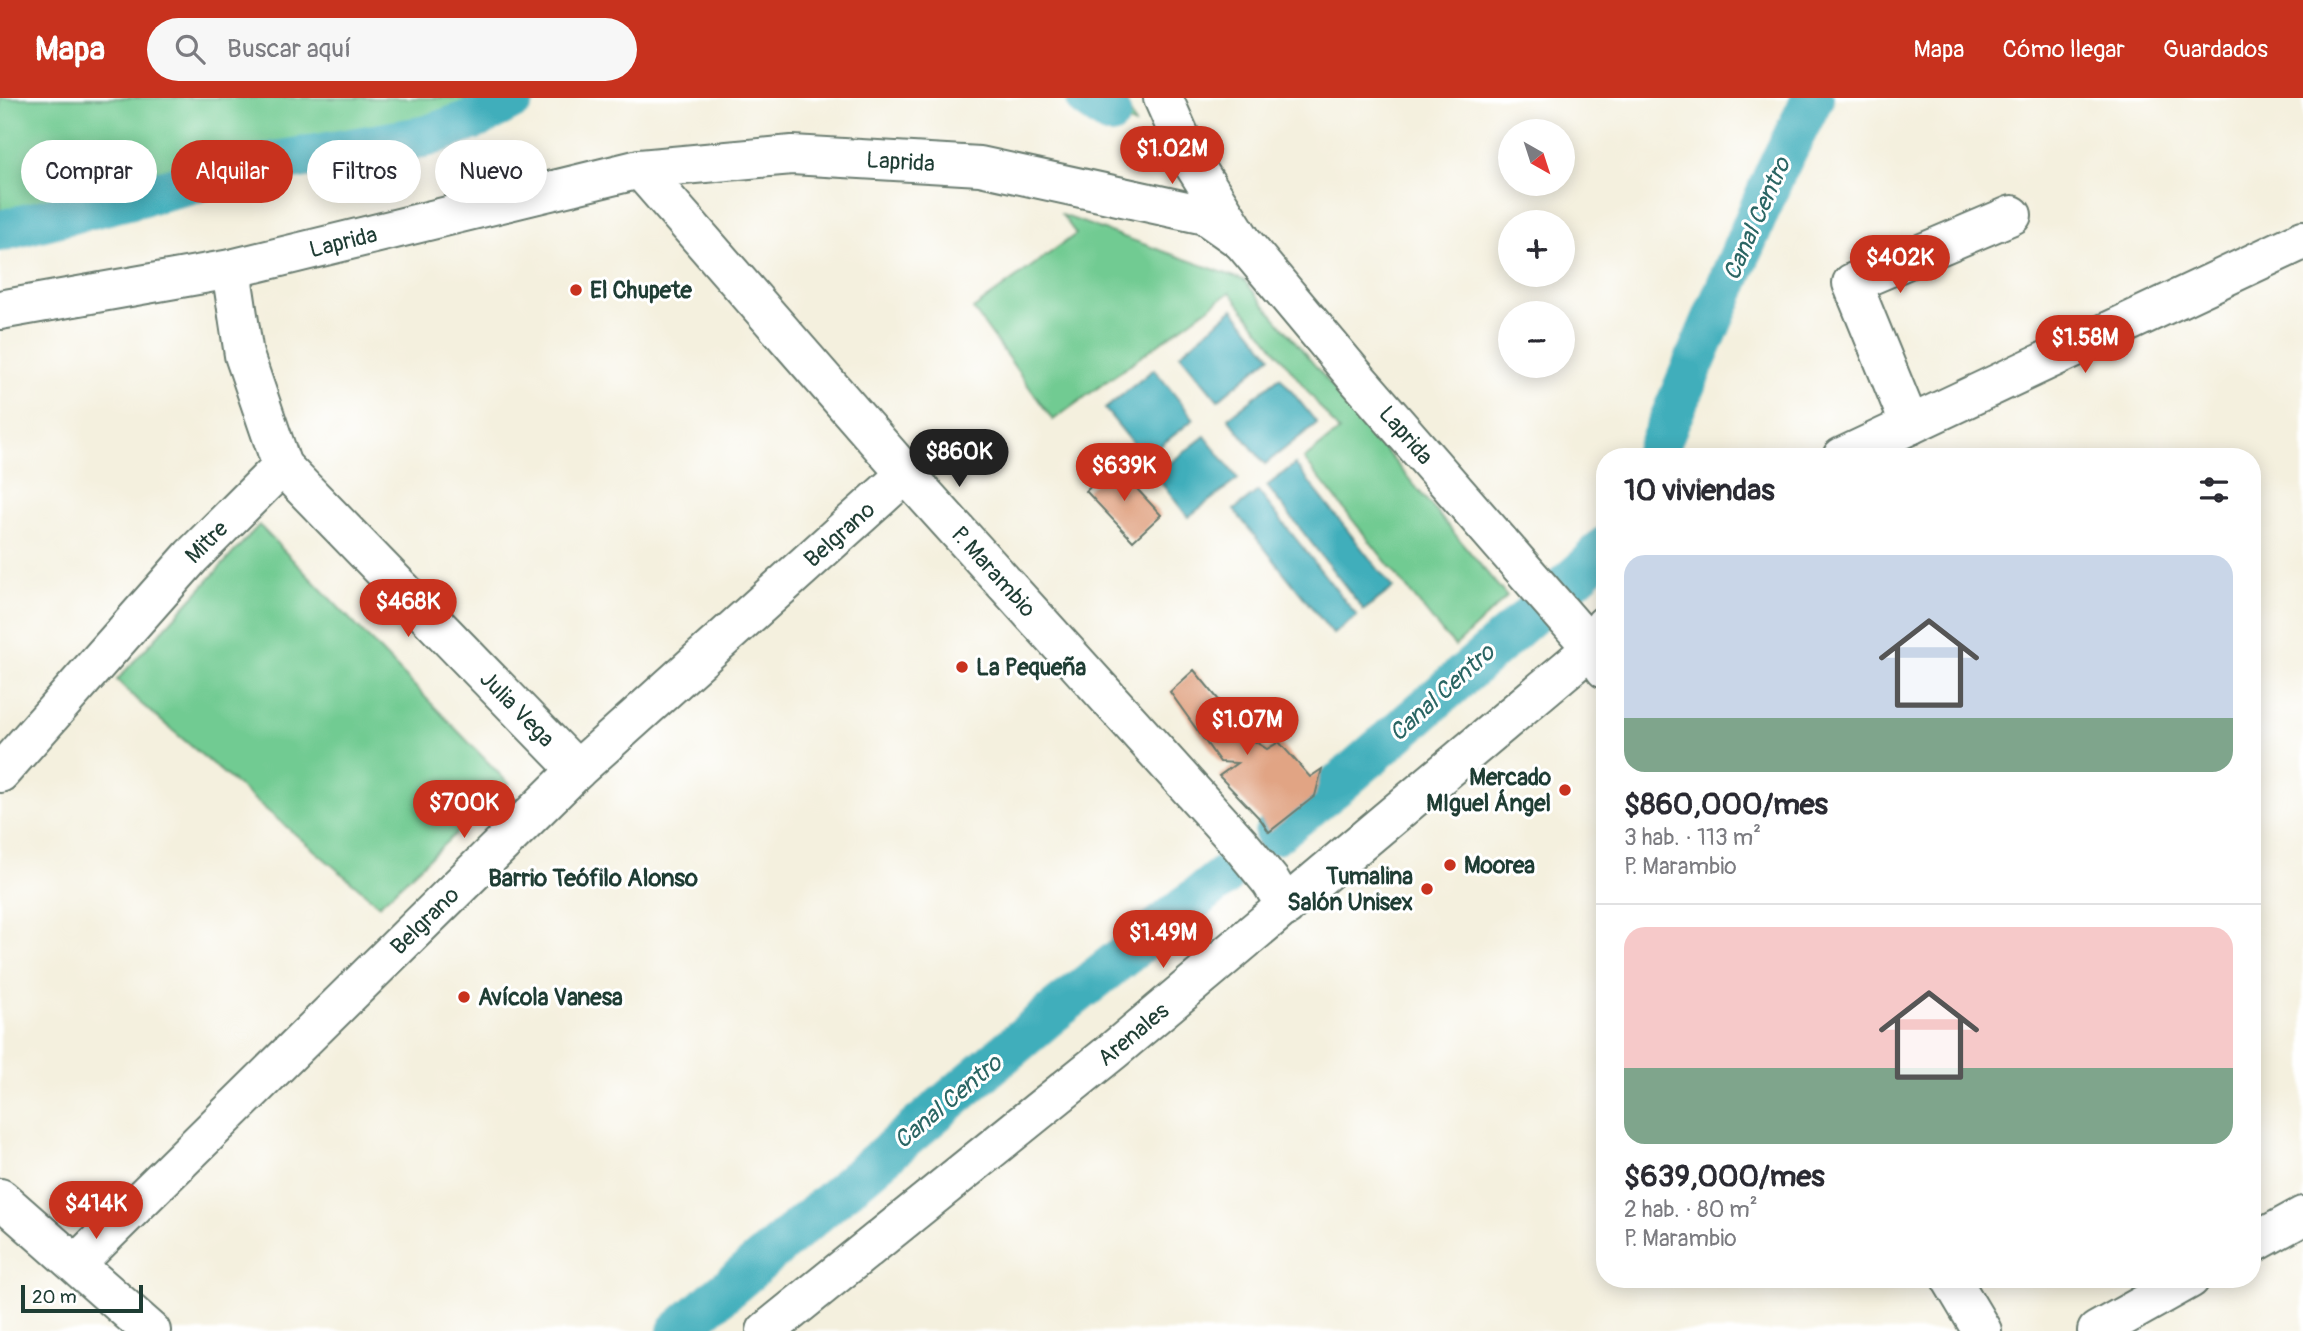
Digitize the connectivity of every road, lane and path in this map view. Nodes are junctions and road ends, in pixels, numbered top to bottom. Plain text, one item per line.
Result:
1 (1163, 98) edge
2 (640, 169) junction
3 (2012, 215) dead end
4 (2303, 240) edge
5 (1242, 241) junction
6 (231, 269) junction
7 (0, 310) edge
8 (1910, 425) junction
9 (1861, 448) edge
10 (282, 466) junction
11 (906, 474) junction
12 (1596, 644) edge
13 (1596, 652) edge
14 (576, 770) junction
15 (0, 774) edge
16 (1286, 906) junction
17 (0, 1198) edge
18 (2303, 1216) edge
19 (2261, 1239) edge
20 (77, 1263) junction
21 (1956, 1288) edge
22 (2174, 1288) edge
23 (152, 1331) edge
24 (766, 1331) edge
25 (1982, 1331) edge
26 (2097, 1331) edge

1 - 5 street
2 - 5 street, Laprida
2 - 6 street, Laprida
2 - 11 street, P. Marambio
3 - 8 street
4 - 8 street
5 - 12 street, Laprida
6 - 7 street, Laprida
6 - 10 street
8 - 9 street
10 - 14 street, Julia Vega
10 - 15 street, Mitre
11 - 14 street, Belgrano
11 - 16 street, P. Marambio
13 - 16 street, Arenales
14 - 20 street, Belgrano
16 - 24 street, Arenales
17 - 20 street
18 - 19 street
20 - 23 street
21 - 25 street
22 - 26 street

